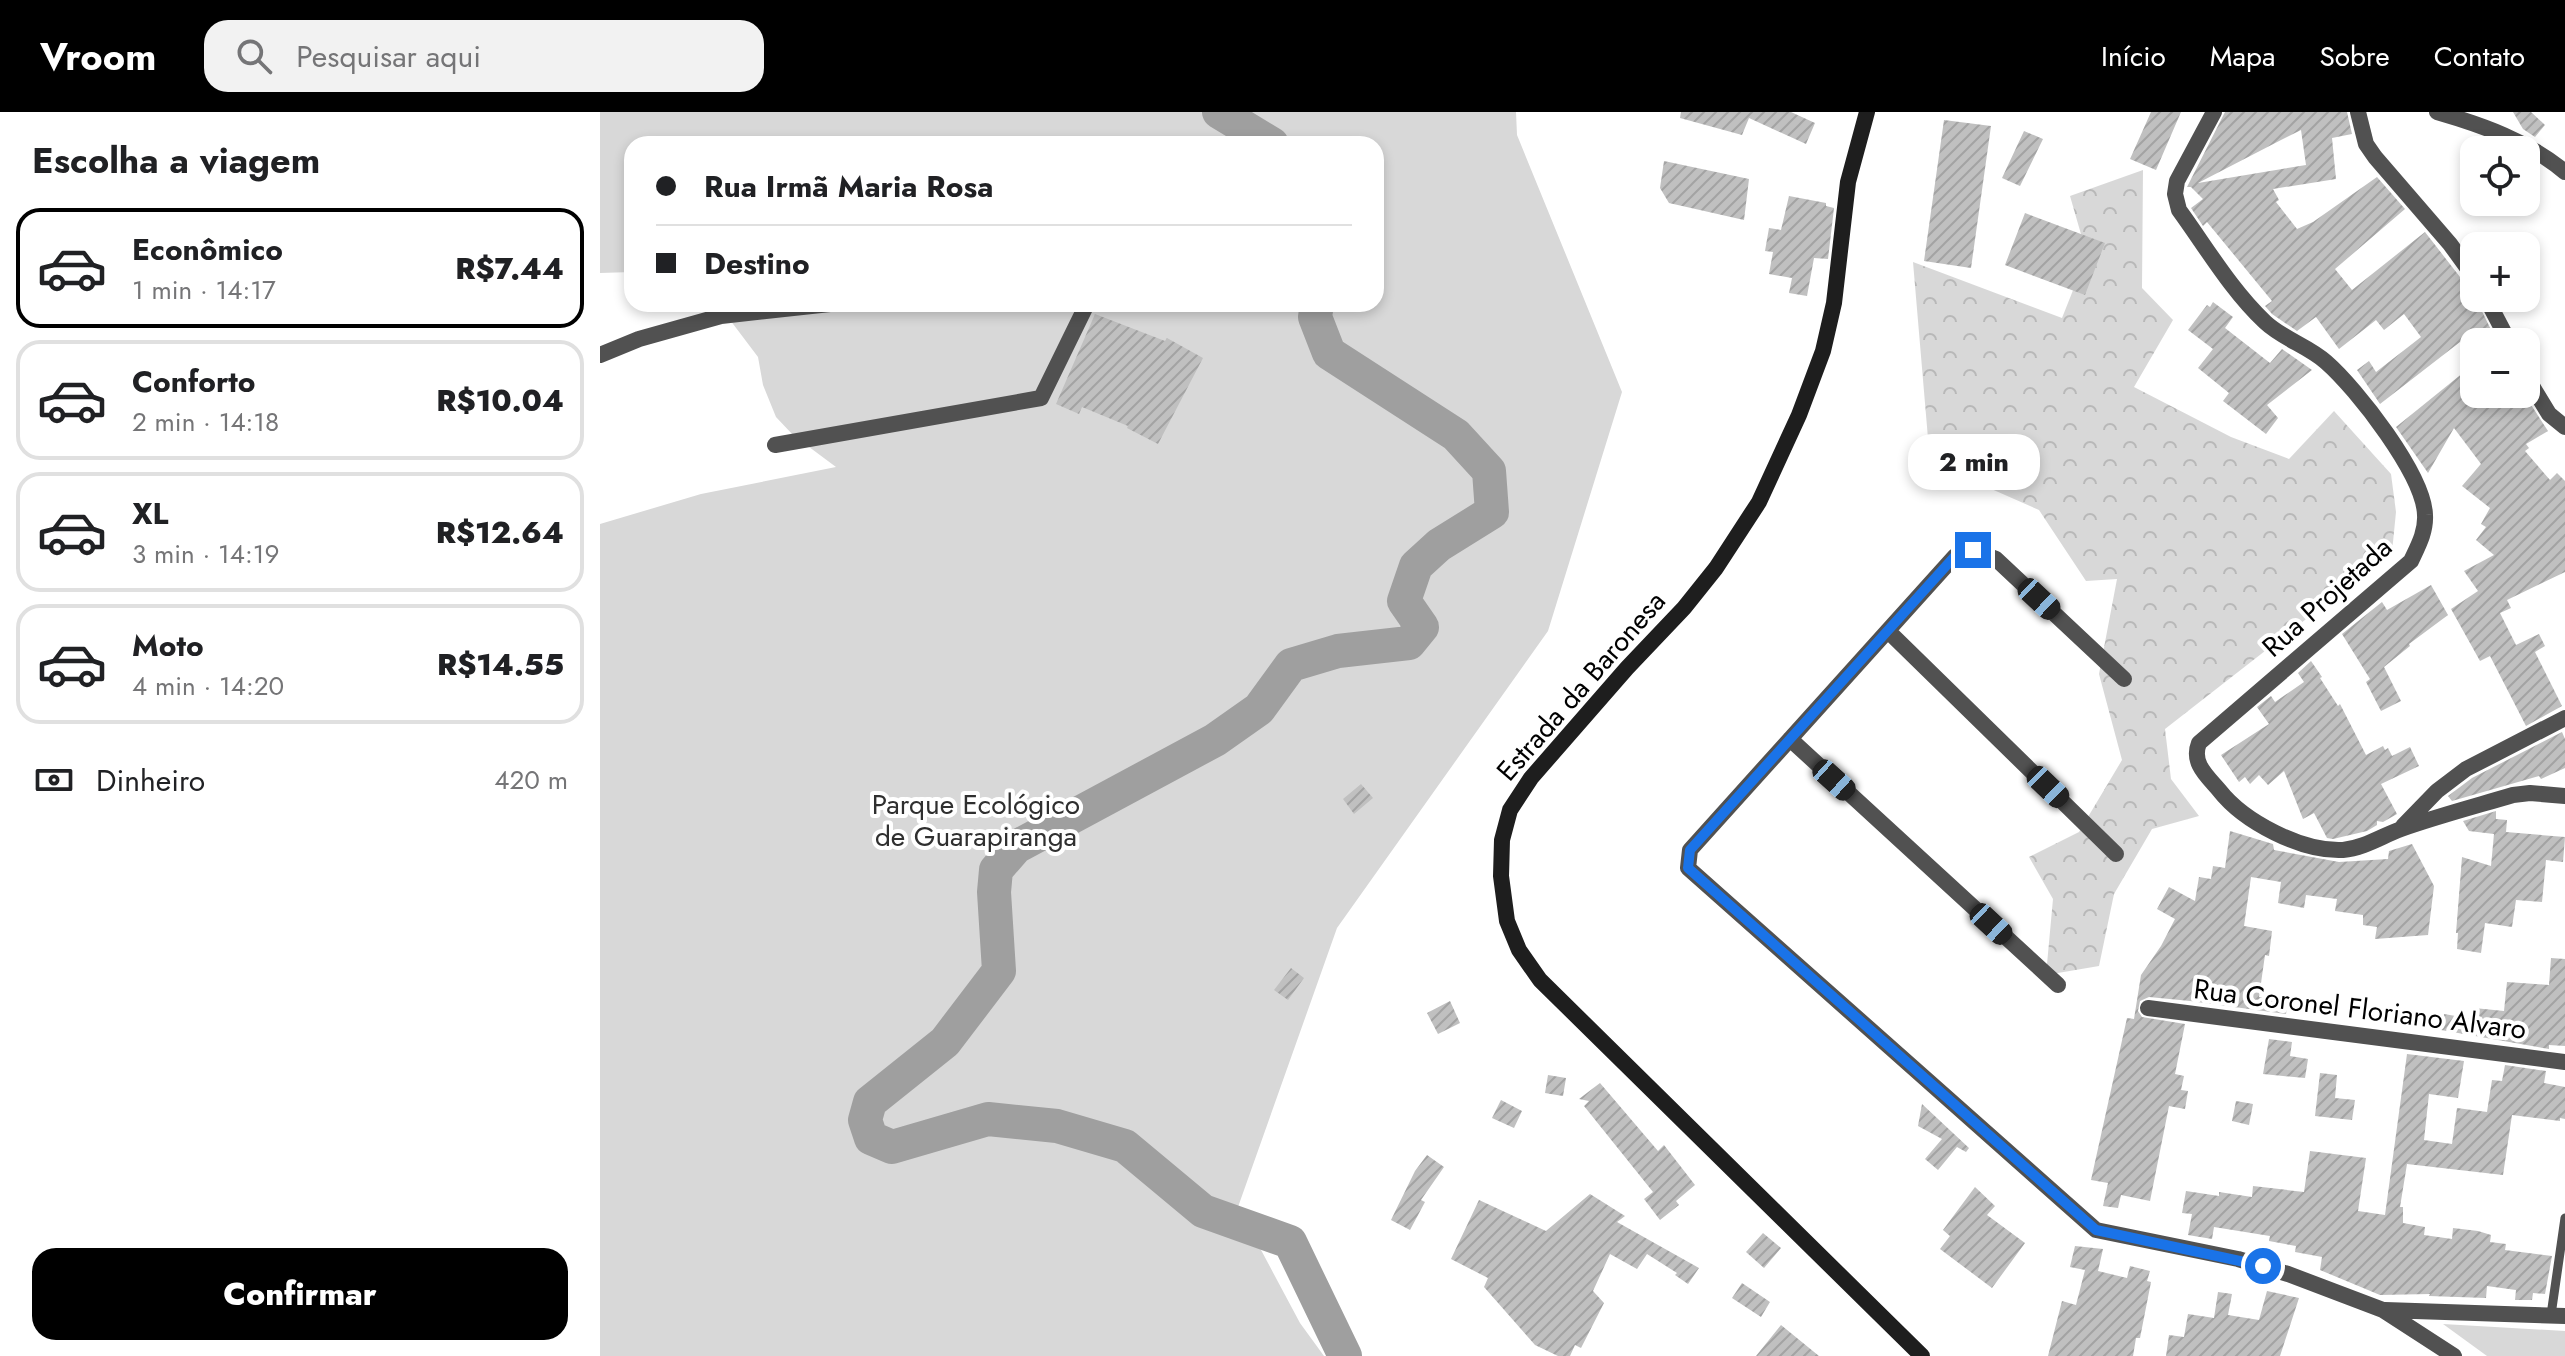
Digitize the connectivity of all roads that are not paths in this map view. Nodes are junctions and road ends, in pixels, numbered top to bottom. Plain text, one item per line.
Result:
1 (1867, 112) edge
2 (2214, 112) edge
3 (2358, 112) edge
4 (2437, 112) edge
5 (2489, 120) edge
6 (2565, 172) edge
7 (2460, 258) edge
8 (757, 312) edge
9 (1083, 312) edge
10 (600, 355) edge
11 (2540, 399) edge
12 (2565, 427) edge
13 (775, 445) dead end
14 (1888, 631) junction
15 (2124, 679) dead end
16 (2565, 718) edge
17 (1790, 739) junction
18 (2565, 796) edge
19 (2399, 830) junction
20 (2116, 854) dead end
21 (2058, 985) dead end
22 (2148, 1008) dead end
23 (2565, 1062) edge
24 (2565, 1218) edge
25 (2383, 1310) junction
26 (2558, 1315) edge
27 (1922, 1356) edge
28 (2454, 1356) edge

1 - 27 main road, Estrada da Baronesa
2 - 19 street, Rua Projetada
3 - 7 street
4 - 5 street
5 - 6 street
8 - 10 street
9 - 13 street
11 - 12 street
14 - 15 street
14 - 17 street
14 - 20 street
16 - 19 street
17 - 21 street
17 - 25 street
18 - 19 street
22 - 23 street, Rua Coronel Floriano Alvaro
24 - 26 lane
25 - 26 street
25 - 28 street

